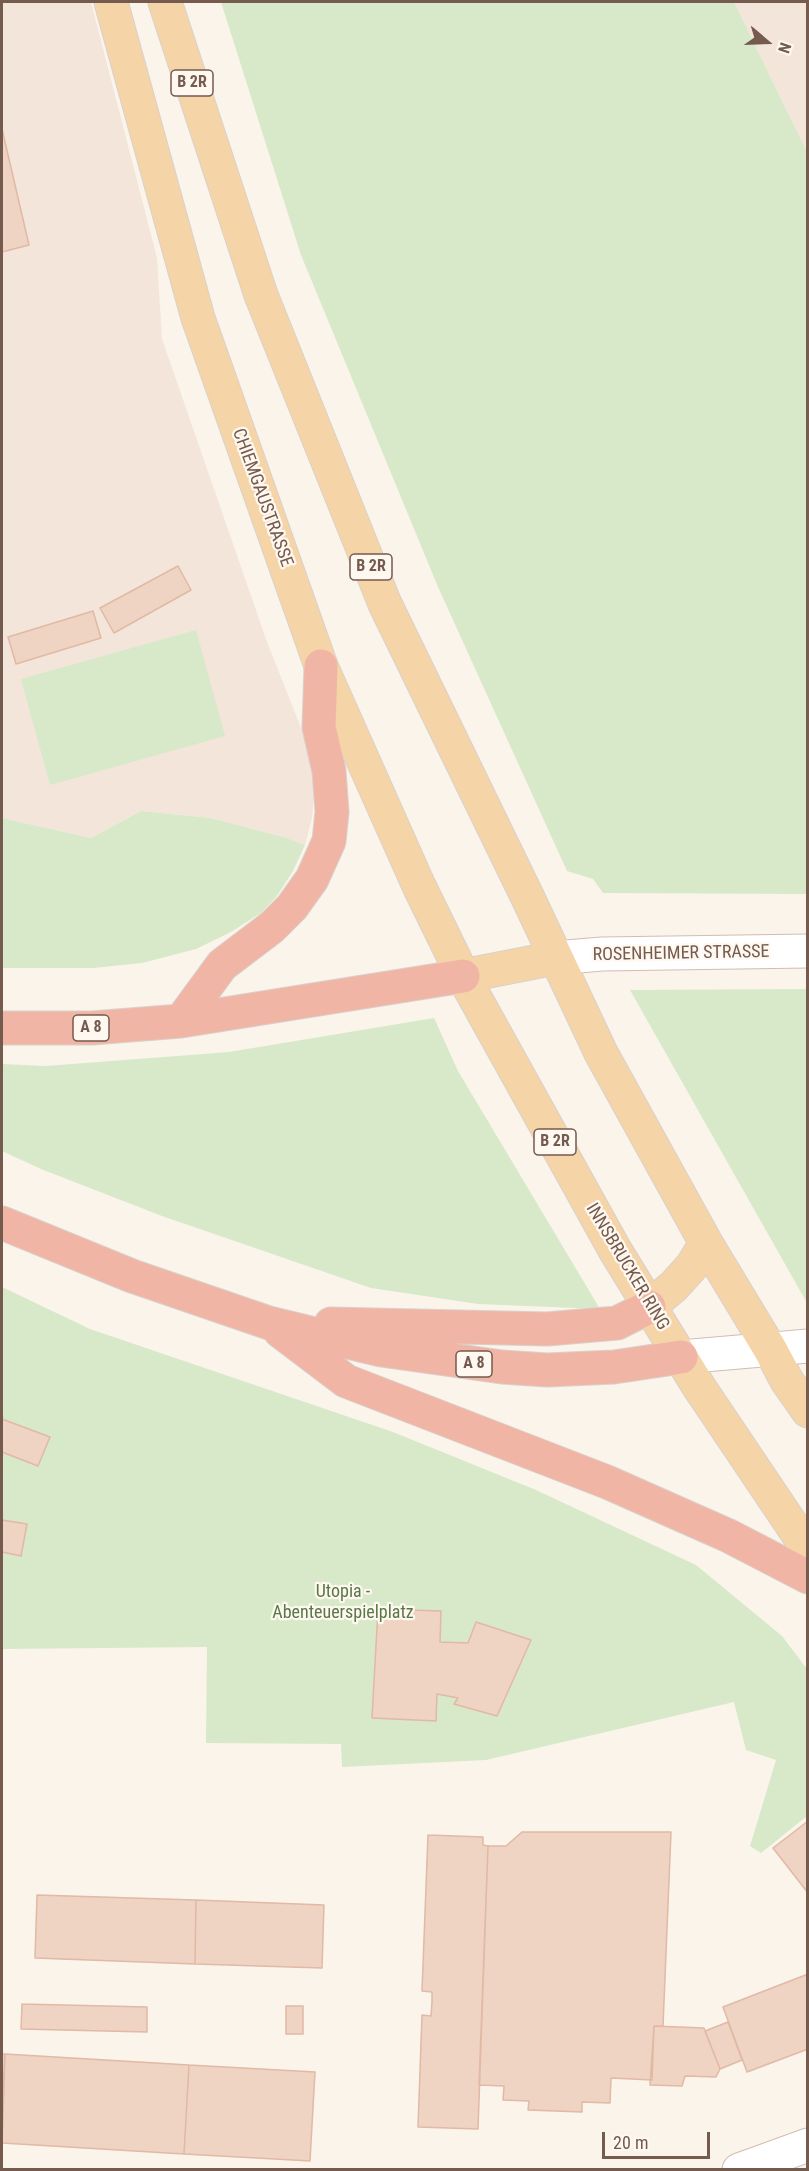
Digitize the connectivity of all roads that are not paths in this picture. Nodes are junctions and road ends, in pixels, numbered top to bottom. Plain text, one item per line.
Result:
1 (111, 2) edge
2 (165, 2) edge
3 (321, 666) junction
4 (807, 951) edge
5 (555, 958) junction
6 (463, 976) junction
7 (181, 1021) junction
8 (2, 1028) edge
9 (2, 1223) edge
10 (706, 1243) junction
11 (649, 1307) junction
12 (269, 1323) junction
13 (807, 1346) edge
14 (770, 1349) junction
15 (681, 1357) junction
16 (807, 1412) edge
17 (807, 1549) edge
18 (807, 1577) edge
19 (807, 2145) edge
20 (739, 2169) edge

1 - 3 main road, CHIEMGAUSTRASSE / B 2R
2 - 5 main road, B 2R
3 - 6 main road, CHIEMGAUSTRASSE / B 2R
3 - 7 highway
4 - 5 main road, ROSENHEIMER STRASSE
5 - 6 main road
5 - 10 main road, B 2R
6 - 7 highway, A 8
6 - 11 main road, INNSBRUCKER RING / B 2R
7 - 8 highway, A 8
9 - 12 highway, A 8
10 - 11 main road
10 - 14 main road, B 2R
11 - 12 highway
11 - 15 main road, INNSBRUCKER RING / B 2R
12 - 15 highway, A 8
12 - 18 highway
13 - 14 main road
14 - 15 main road
14 - 16 main road, B 2R
15 - 17 main road, INNSBRUCKER RING / B 2R
19 - 20 main road

